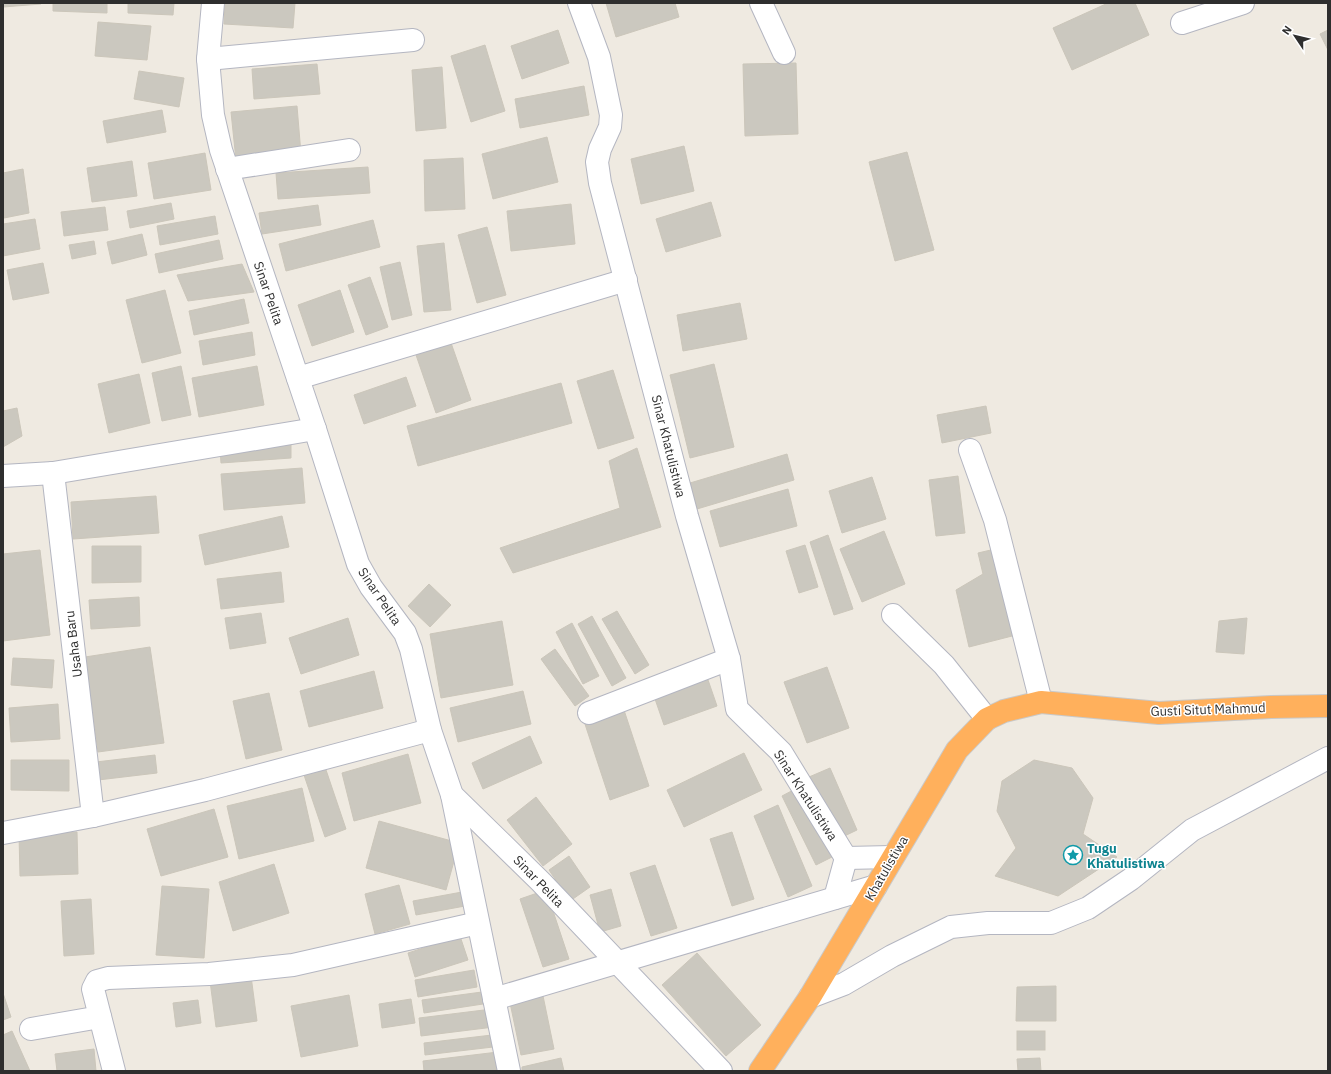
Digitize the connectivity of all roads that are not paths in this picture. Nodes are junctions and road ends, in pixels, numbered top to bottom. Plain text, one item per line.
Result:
1 (213, 3) edge
2 (579, 3) edge
3 (761, 3) edge
4 (1243, 3) edge
5 (1182, 23) dead end
6 (413, 40) dead end
7 (784, 53) dead end
8 (208, 59) junction
9 (350, 150) dead end
10 (227, 169) junction
11 (626, 280) junction
12 (298, 378) junction
13 (315, 429) junction
14 (970, 450) dead end
15 (53, 473) junction
16 (3, 476) edge
17 (892, 615) dead end
18 (729, 659) junction
19 (1041, 702) junction
20 (1328, 706) edge
21 (589, 713) dead end
22 (986, 719) junction
23 (430, 730) junction
24 (1328, 758) edge
25 (452, 795) junction
26 (93, 816) junction
27 (3, 833) edge
28 (892, 857) junction
29 (846, 858) junction
30 (876, 886) junction
31 (835, 898) junction
32 (478, 922) junction
33 (616, 962) junction
34 (810, 997) junction
35 (494, 999) junction
36 (100, 1017) junction
37 (31, 1029) dead end
38 (114, 1071) edge
39 (509, 1071) edge
40 (721, 1071) edge
41 (760, 1071) edge

1 - 8 street, Sinar Pelita
2 - 11 street, Sinar Khatulistiwa
3 - 7 street
4 - 5 street
6 - 8 street
8 - 10 street, Sinar Pelita
9 - 10 street
10 - 12 street, Sinar Pelita
11 - 12 street
11 - 18 street, Sinar Khatulistiwa
12 - 13 street, Sinar Pelita
13 - 15 street
13 - 23 street, Sinar Pelita
14 - 19 street
15 - 16 street
15 - 26 street, Usaha Baru
17 - 22 street
18 - 21 street
18 - 29 street, Sinar Khatulistiwa
19 - 20 highway, Gusti Situt Mahmud
19 - 22 highway, Khatulistiwa
22 - 28 highway, Khatulistiwa
23 - 25 street, Sinar Pelita
23 - 26 street
24 - 34 street
25 - 32 street
25 - 33 street, Sinar Pelita
26 - 27 street
28 - 29 street
28 - 30 highway, Khatulistiwa
29 - 31 street
30 - 31 street
30 - 34 highway, Khatulistiwa
31 - 33 street
32 - 35 street
32 - 36 street
33 - 35 street
33 - 40 street, Sinar Pelita
34 - 41 highway, Khatulistiwa
35 - 39 street
36 - 37 street
36 - 38 street

